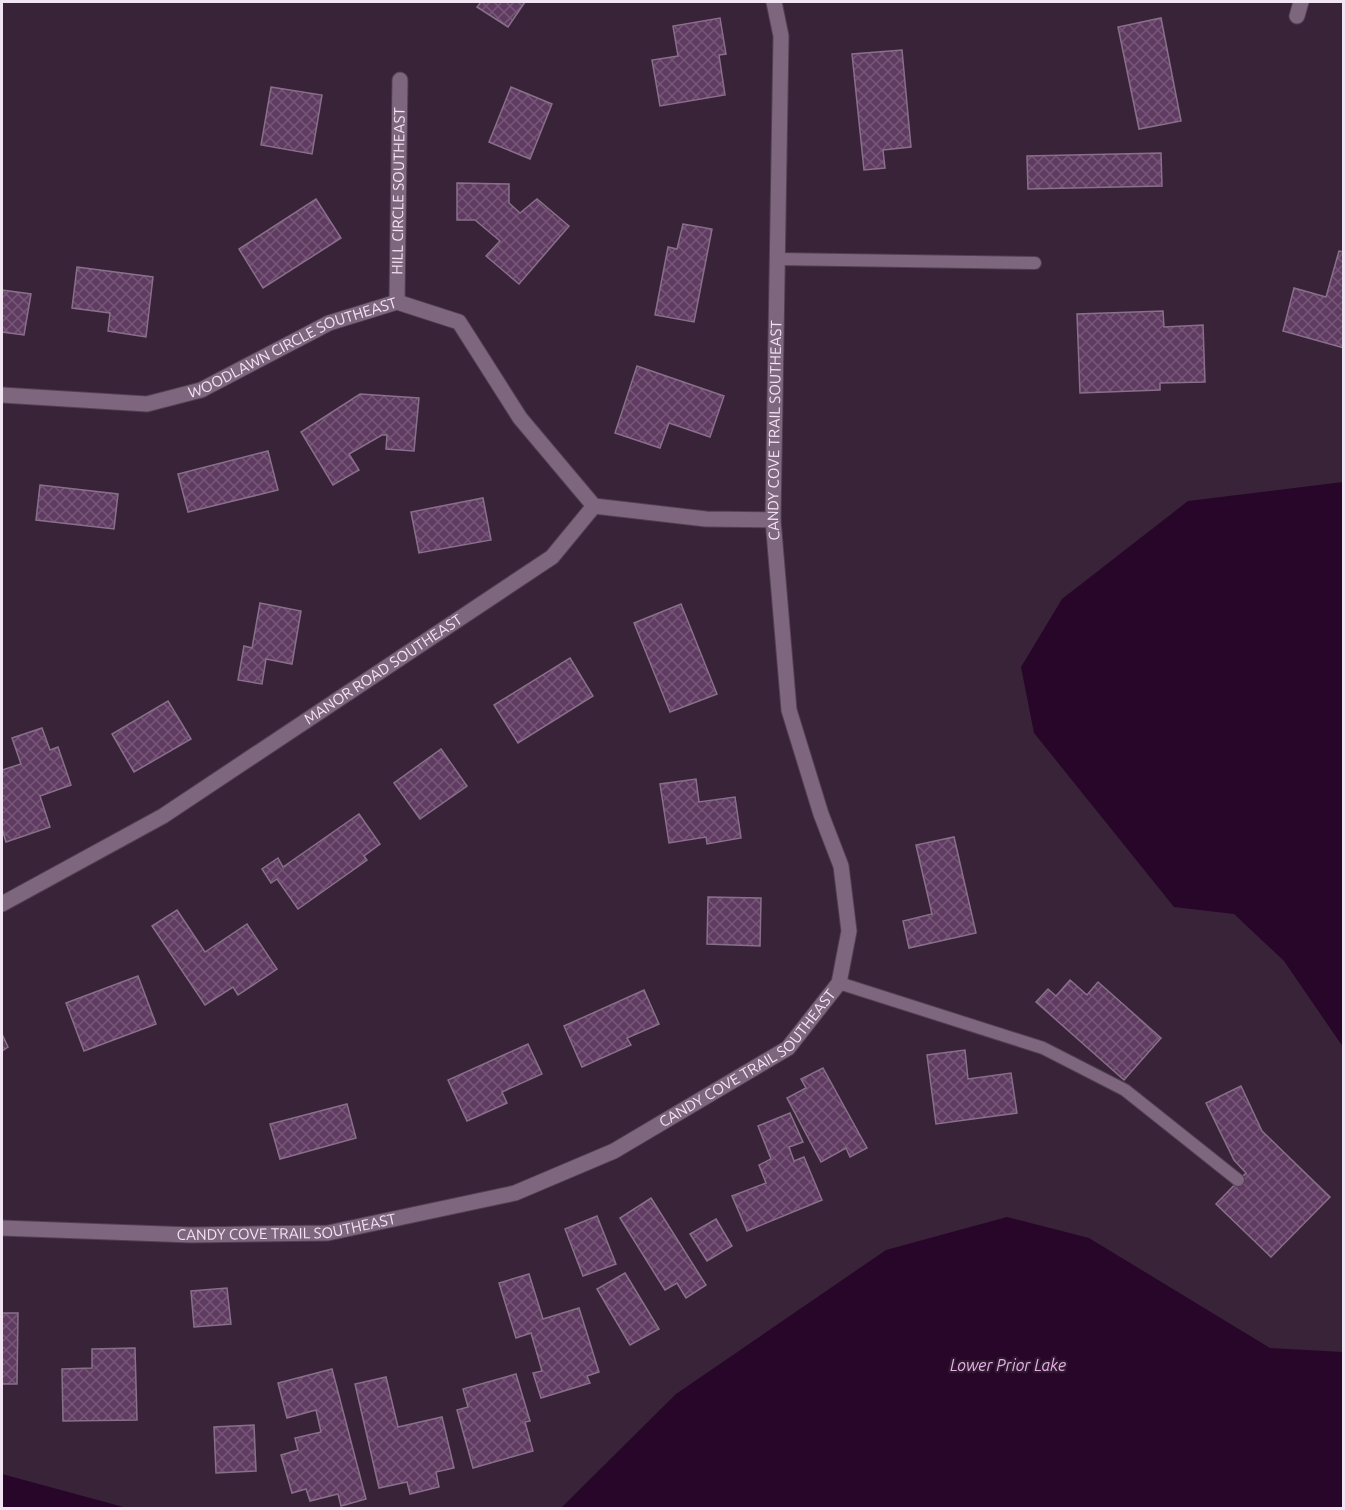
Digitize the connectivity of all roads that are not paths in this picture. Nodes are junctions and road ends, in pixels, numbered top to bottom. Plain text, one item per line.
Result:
1 (774, 2) edge
2 (400, 80) dead end
3 (778, 260) junction
4 (1035, 263) dead end
5 (397, 302) junction
6 (2, 395) edge
7 (594, 506) junction
8 (773, 520) junction
9 (2, 904) edge
10 (839, 983) junction
11 (1238, 1180) dead end
12 (2, 1228) edge

1 - 3 street, CANDY COVE TRAIL SOUTHEAST
2 - 5 street, HILL CIRCLE SOUTHEAST
3 - 4 lane
3 - 8 street, CANDY COVE TRAIL SOUTHEAST
5 - 6 street, WOODLAWN CIRCLE SOUTHEAST
5 - 7 street, WOODLAWN CIRCLE SOUTHEAST
7 - 8 street
7 - 9 street, MANOR ROAD SOUTHEAST
8 - 10 street, CANDY COVE TRAIL SOUTHEAST
10 - 11 lane
10 - 12 street, CANDY COVE TRAIL SOUTHEAST

